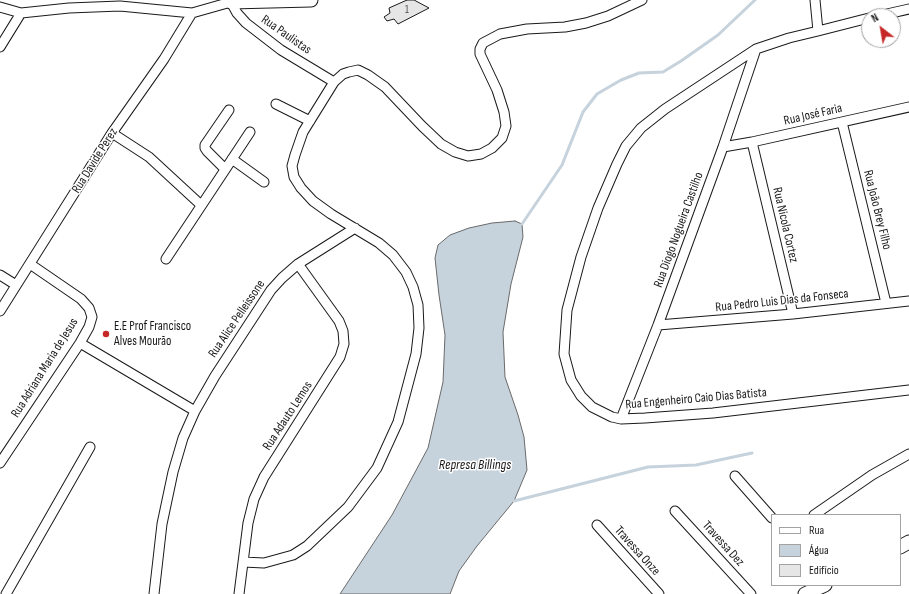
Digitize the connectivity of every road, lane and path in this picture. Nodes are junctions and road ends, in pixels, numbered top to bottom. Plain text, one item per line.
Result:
1 (311, 0) edge
2 (642, 0) edge
3 (815, 0) edge
4 (231, 1) edge
5 (0, 7) edge
6 (21, 13) junction
7 (192, 13) junction
8 (861, 20) edge
9 (818, 31) junction
10 (0, 47) edge
11 (756, 49) junction
12 (334, 82) junction
13 (276, 104) dead end
14 (909, 107) edge
15 (229, 110) dead end
16 (310, 121) junction
17 (842, 122) junction
18 (250, 132) dead end
19 (112, 133) junction
20 (752, 142) junction
21 (723, 147) junction
22 (232, 159) junction
23 (225, 169) junction
24 (264, 182) dead end
25 (201, 205) junction
26 (355, 228) junction
27 (166, 258) dead end
28 (30, 264) junction
29 (298, 264) junction
30 (0, 275) edge
31 (16, 285) junction
32 (909, 301) edge
33 (886, 303) junction
34 (0, 311) edge
35 (793, 314) junction
36 (658, 325) junction
37 (80, 343) junction
38 (909, 390) edge
39 (195, 411) junction
40 (621, 419) junction
41 (90, 447) dead end
42 (909, 454) edge
43 (0, 462) edge
44 (735, 476) dead end
45 (675, 511) dead end
46 (815, 514) edge
47 (771, 517) edge
48 (597, 525) dead end
49 (243, 562) junction
50 (823, 586) edge
51 (6, 594) edge
52 (154, 594) edge
53 (239, 594) edge
54 (659, 594) edge
55 (751, 594) edge
56 (807, 594) edge

1 - 4 street
2 - 12 street
3 - 9 street
4 - 7 street
4 - 12 street, Rua Paulistas
5 - 6 street
6 - 7 street
6 - 10 street
7 - 19 street, Rua Davide Perez
8 - 9 street, Rua Engenheiro Caio Dias Batista
9 - 11 street, Rua Engenheiro Caio Dias Batista
11 - 21 street, Rua Diogo Nogueira Castilho
11 - 40 street, Rua Engenheiro Caio Dias Batista
12 - 16 street
13 - 16 street
14 - 17 street, Rua José Faria
15 - 23 street
16 - 26 street
17 - 20 street, Rua José Faria
17 - 33 street, Rua João Brey Filho
18 - 22 street
19 - 25 street
19 - 28 street, Rua Davide Perez
20 - 21 street, Rua José Faria
20 - 35 street, Rua Nicola Cortez
21 - 36 street, Rua Diogo Nogueira Castilho
22 - 23 street
22 - 24 street
23 - 25 street
25 - 27 street
26 - 29 street, Rua Alice Pelleissone
26 - 49 street
28 - 31 street, Rua Davide Perez
28 - 37 street, Rua Adriana Maria de Jesus
29 - 39 street, Rua Alice Pelleissone
29 - 49 street, Rua Adauto Lemos
30 - 31 street
31 - 34 street, Rua Davide Perez
32 - 33 street, Rua Pedro Luis Dias da Fonseca
33 - 35 street, Rua Pedro Luis Dias da Fonseca
35 - 36 street, Rua Pedro Luis Dias da Fonseca
36 - 40 street, Rua Diogo Nogueira Castilho
37 - 39 street
37 - 43 street, Rua Adriana Maria de Jesus
38 - 40 street, Rua Engenheiro Caio Dias Batista
39 - 52 street
41 - 51 street
42 - 46 street
44 - 47 street
45 - 55 street, Travessa Dez
48 - 54 street, Travessa Onze
49 - 53 street, Rua Adauto Lemos
50 - 56 street

